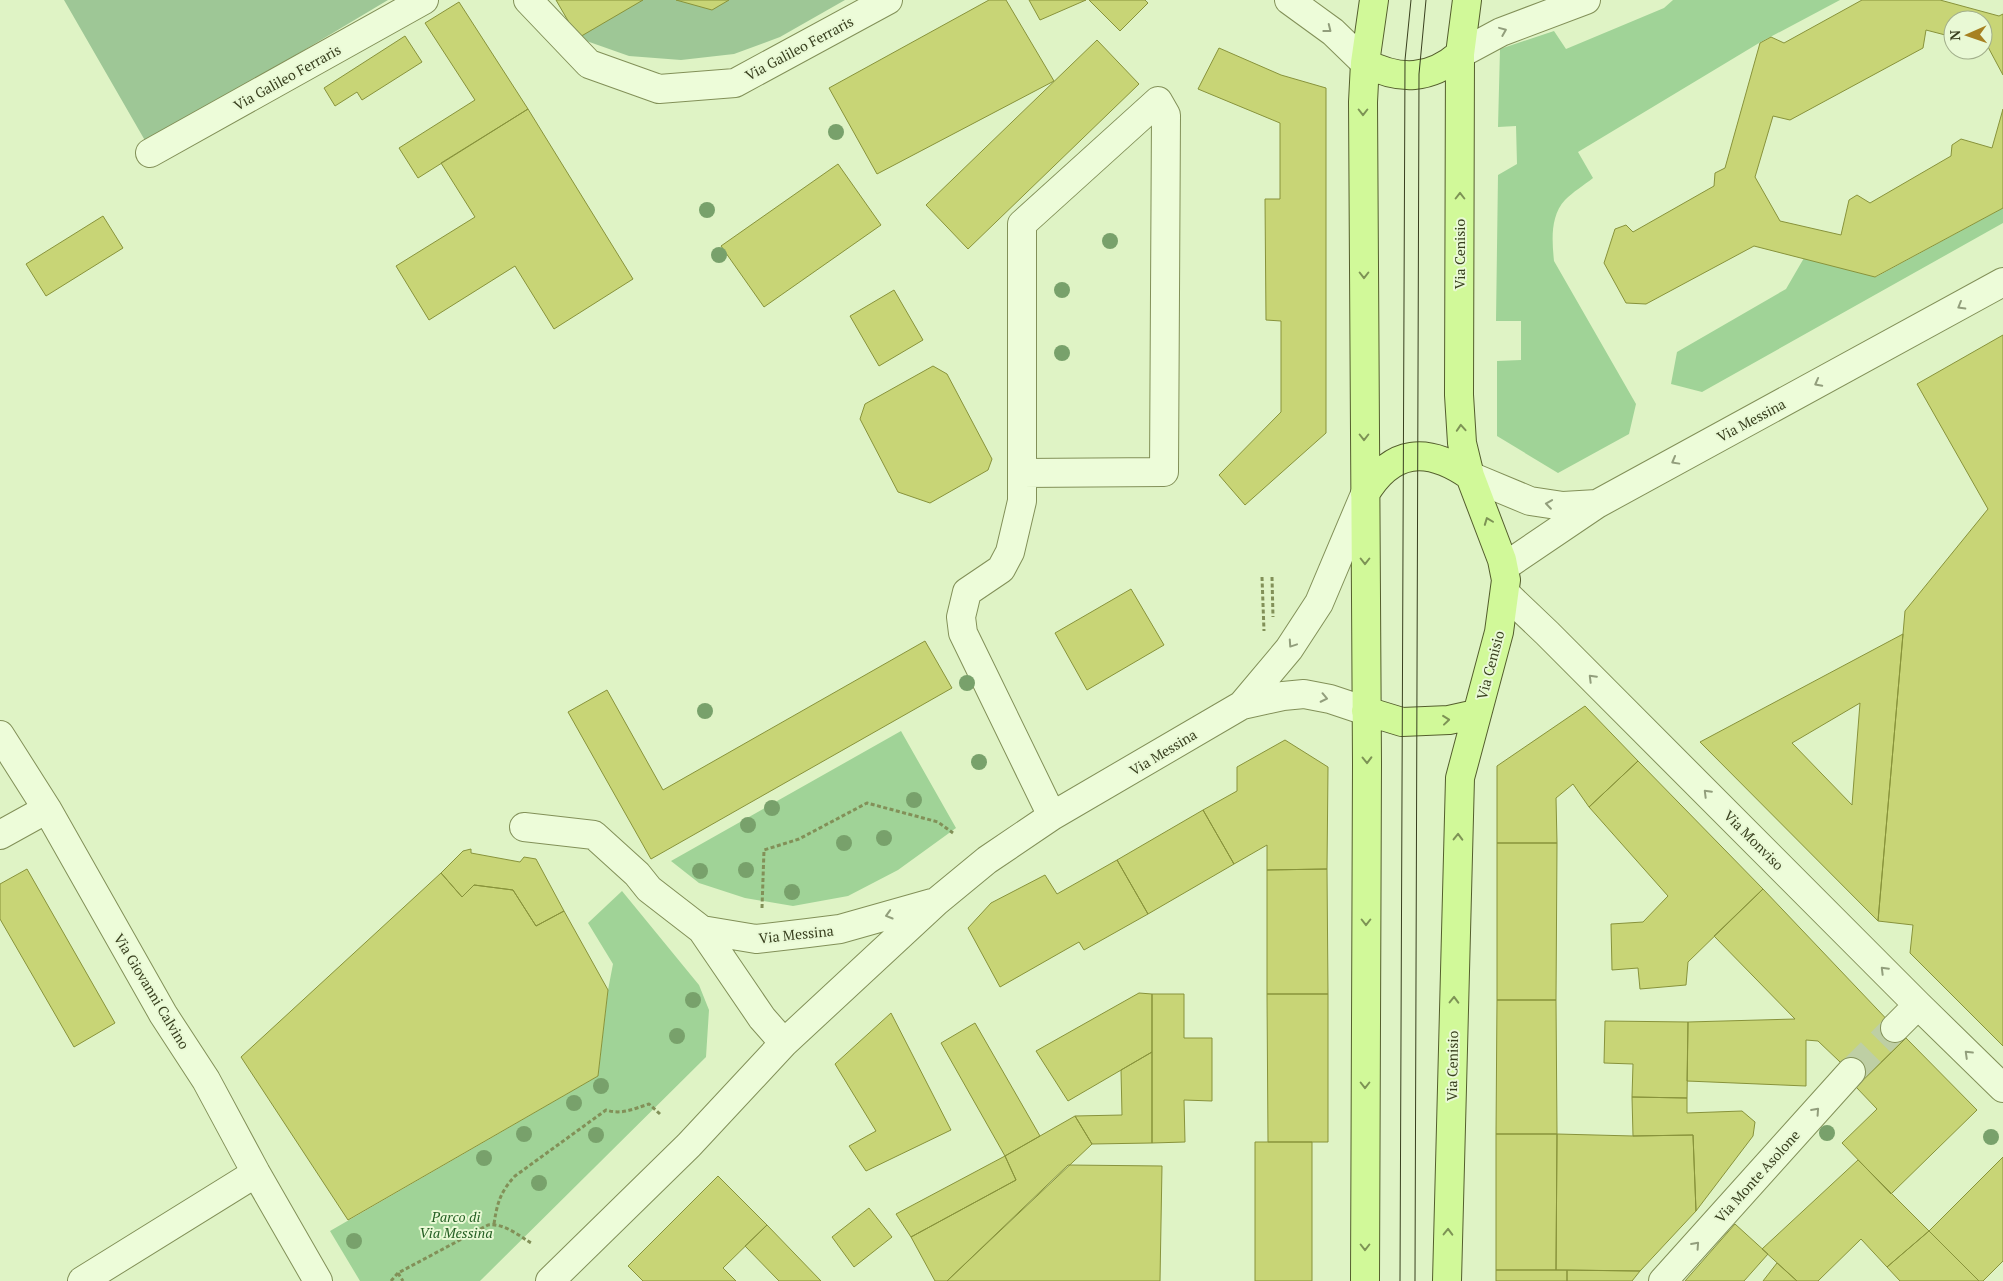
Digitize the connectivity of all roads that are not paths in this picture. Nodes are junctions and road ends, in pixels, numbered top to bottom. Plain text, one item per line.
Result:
1 (424, 0) edge
2 (528, 0) edge
3 (888, 0) edge
4 (1289, 0) edge
5 (1374, 0) edge
6 (1467, 0) edge
7 (1586, 0) edge
8 (1460, 54) junction
9 (1365, 63) junction
10 (150, 153) dead end
11 (2003, 282) edge
12 (1022, 474) junction
13 (1470, 476) junction
14 (1365, 494) junction
15 (1597, 504) junction
16 (1505, 580) junction
17 (1242, 705) junction
18 (1366, 711) junction
19 (1476, 714) junction
20 (0, 735) edge
21 (47, 809) junction
22 (1052, 816) junction
23 (524, 827) dead end
24 (0, 835) edge
25 (936, 902) junction
26 (702, 930) junction
27 (1918, 1005) junction
28 (1895, 1028) tunnel mouth
29 (784, 1044) junction
30 (1851, 1072) tunnel mouth
31 (2003, 1088) edge
32 (256, 1173) junction
33 (82, 1281) edge
34 (318, 1281) edge
35 (550, 1281) edge
36 (1365, 1281) edge
37 (1447, 1281) edge
38 (1663, 1281) edge

1 - 10 street, Via Galileo Ferraris
2 - 3 street, Via Galileo Ferraris
4 -> 9 street
5 - 9 main road
6 - 8 main road, Via Cenisio
8 -> 7 street
8 - 9 main road
13 -> 8 main road, Via Cenisio
9 -> 14 main road
11 -> 15 street, Via Messina
12 - 12 street
12 - 22 street
13 - 14 main road
15 -> 13 street
16 -> 13 main road, Via Cenisio
14 -> 17 street, Via Messina
14 -> 18 main road
15 - 16 street, Via Messina
16 - 19 main road, Via Cenisio
27 -> 16 street, Via Monviso
17 -> 18 street, Via Messina
17 - 22 street, Via Messina
18 -> 19 main road
18 -> 36 main road
37 -> 19 main road, Via Cenisio
20 - 21 street, Via Giovanni Calvino
21 - 24 street
21 - 32 street, Via Giovanni Calvino
22 - 25 street, Via Messina
23 - 26 street
25 -> 26 street, Via Messina
25 - 29 street, Via Messina
26 - 29 street
27 - 28 street
31 -> 27 street, Via Monviso
29 - 35 street, Via Messina
38 -> 30 street, Via Monte Asolone
32 - 33 street
32 - 34 street, Via Giovanni Calvino

